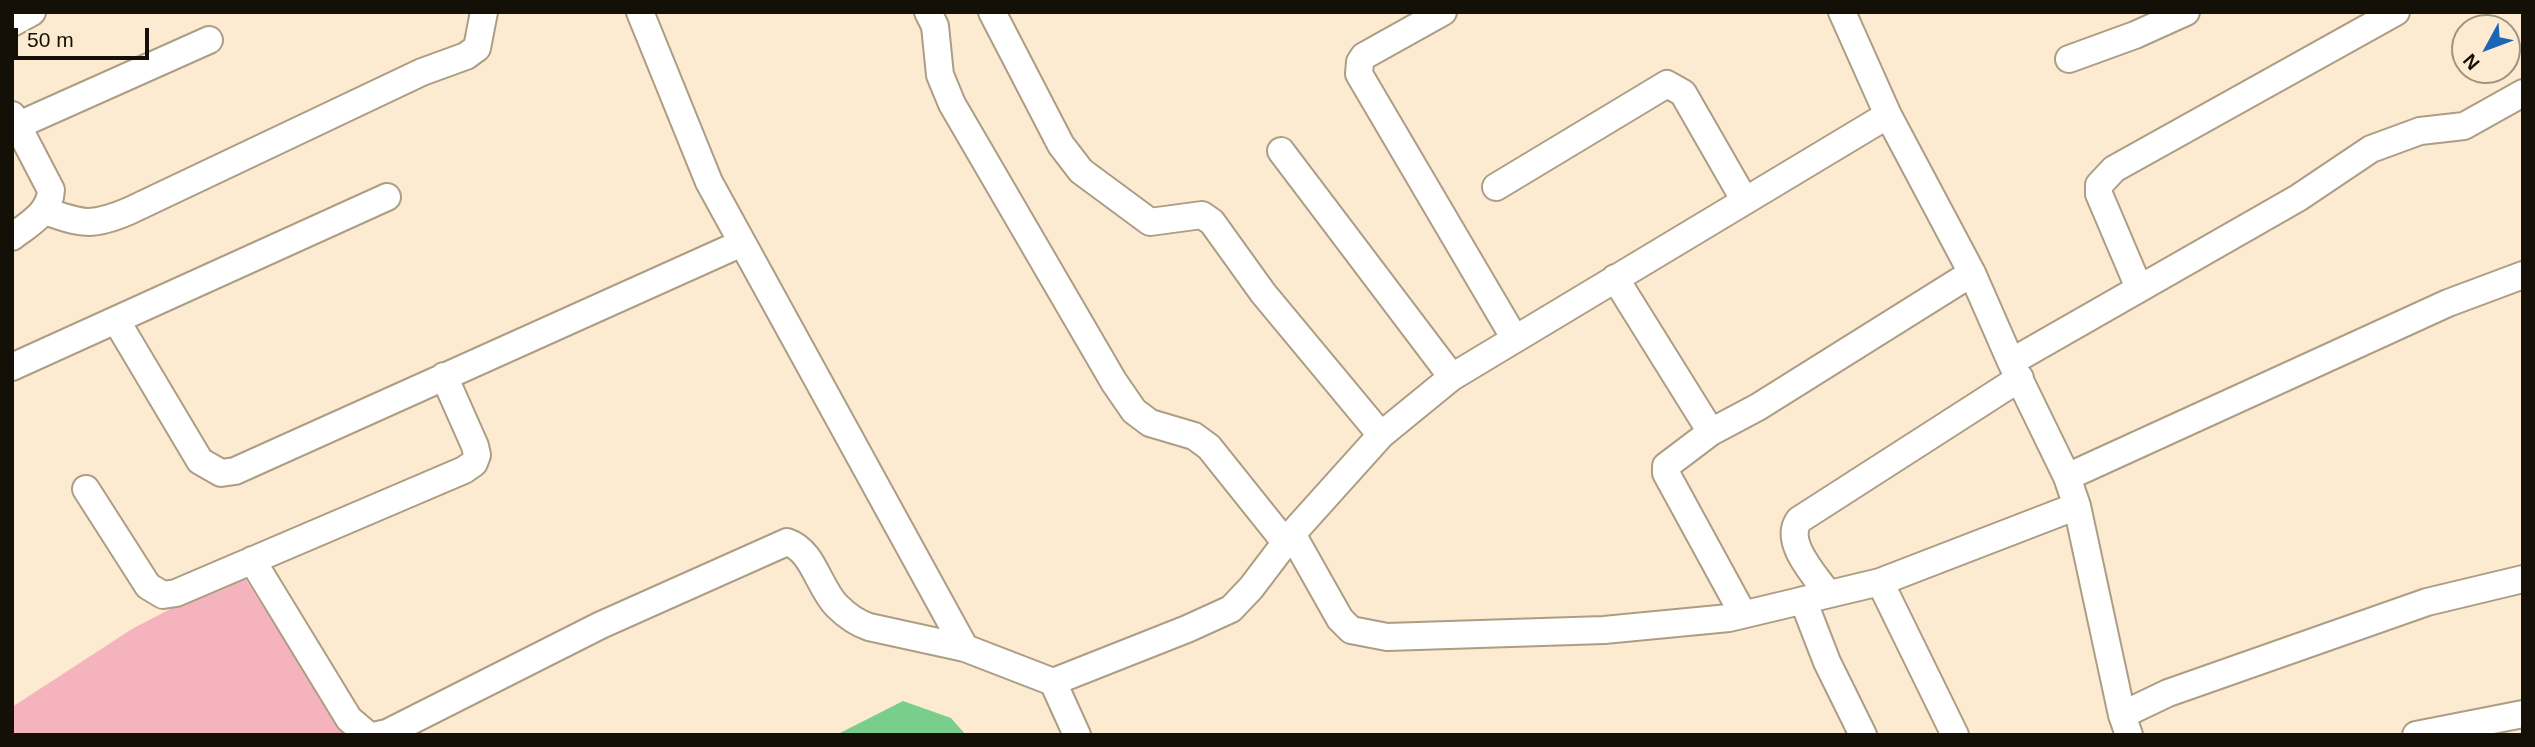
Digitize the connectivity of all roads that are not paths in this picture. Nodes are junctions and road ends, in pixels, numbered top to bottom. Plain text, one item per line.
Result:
1 (32, 12) edge
2 (484, 12) edge
3 (640, 12) edge
4 (928, 12) edge
5 (992, 12) edge
6 (1443, 12) edge
7 (1842, 12) edge
8 (2186, 12) edge
9 (2396, 12) edge
10 (12, 23) edge
11 (209, 40) dead end
12 (2069, 59) dead end
13 (2523, 93) edge
14 (1888, 116) junction
15 (14, 122) edge
16 (1280, 151) dead end
17 (1496, 187) dead end
18 (387, 197) dead end
19 (1745, 201) junction
20 (45, 211) junction
21 (12, 237) edge
22 (742, 243) junction
23 (1972, 273) junction
24 (2523, 275) edge
25 (1615, 278) junction
26 (2139, 288) junction
27 (116, 320) junction
28 (1515, 339) junction
29 (12, 367) edge
30 (2016, 370) junction
31 (444, 376) junction
32 (1452, 377) junction
33 (1711, 432) junction
34 (1381, 435) junction
35 (2067, 477) junction
36 (86, 489) dead end
37 (2077, 506) junction
38 (1288, 538) junction
39 (252, 560) junction
40 (2523, 579) edge
41 (1880, 582) junction
42 (1815, 597) junction
43 (1744, 614) junction
44 (965, 648) junction
45 (1053, 682) junction
46 (2523, 715) edge
47 (2125, 725) edge
48 (369, 735) edge
49 (378, 735) edge
50 (1077, 735) edge
51 (1863, 735) edge
52 (1955, 735) edge
53 (2416, 735) edge

1 - 10 street
2 - 20 street
3 - 22 street
4 - 38 street
5 - 34 street
6 - 28 street
7 - 14 street
8 - 12 street
9 - 26 street
11 - 15 street
13 - 26 street
14 - 19 street
14 - 23 street
15 - 20 street
16 - 32 street
17 - 19 street
18 - 27 street
19 - 25 street
20 - 21 street
22 - 31 street
22 - 44 street
23 - 30 street
23 - 33 street
24 - 35 street
25 - 28 street
25 - 33 street
26 - 30 street
27 - 29 street
27 - 31 street
28 - 32 street
30 - 35 street
30 - 42 street
31 - 39 street
32 - 34 street
33 - 43 street
34 - 38 street
35 - 37 street
36 - 39 street
37 - 41 street
37 - 47 street
38 - 43 street
38 - 45 street
39 - 48 street
40 - 47 street
41 - 42 street
41 - 52 street
42 - 43 street
42 - 51 street
44 - 45 street
44 - 49 street
45 - 50 street
46 - 53 street

